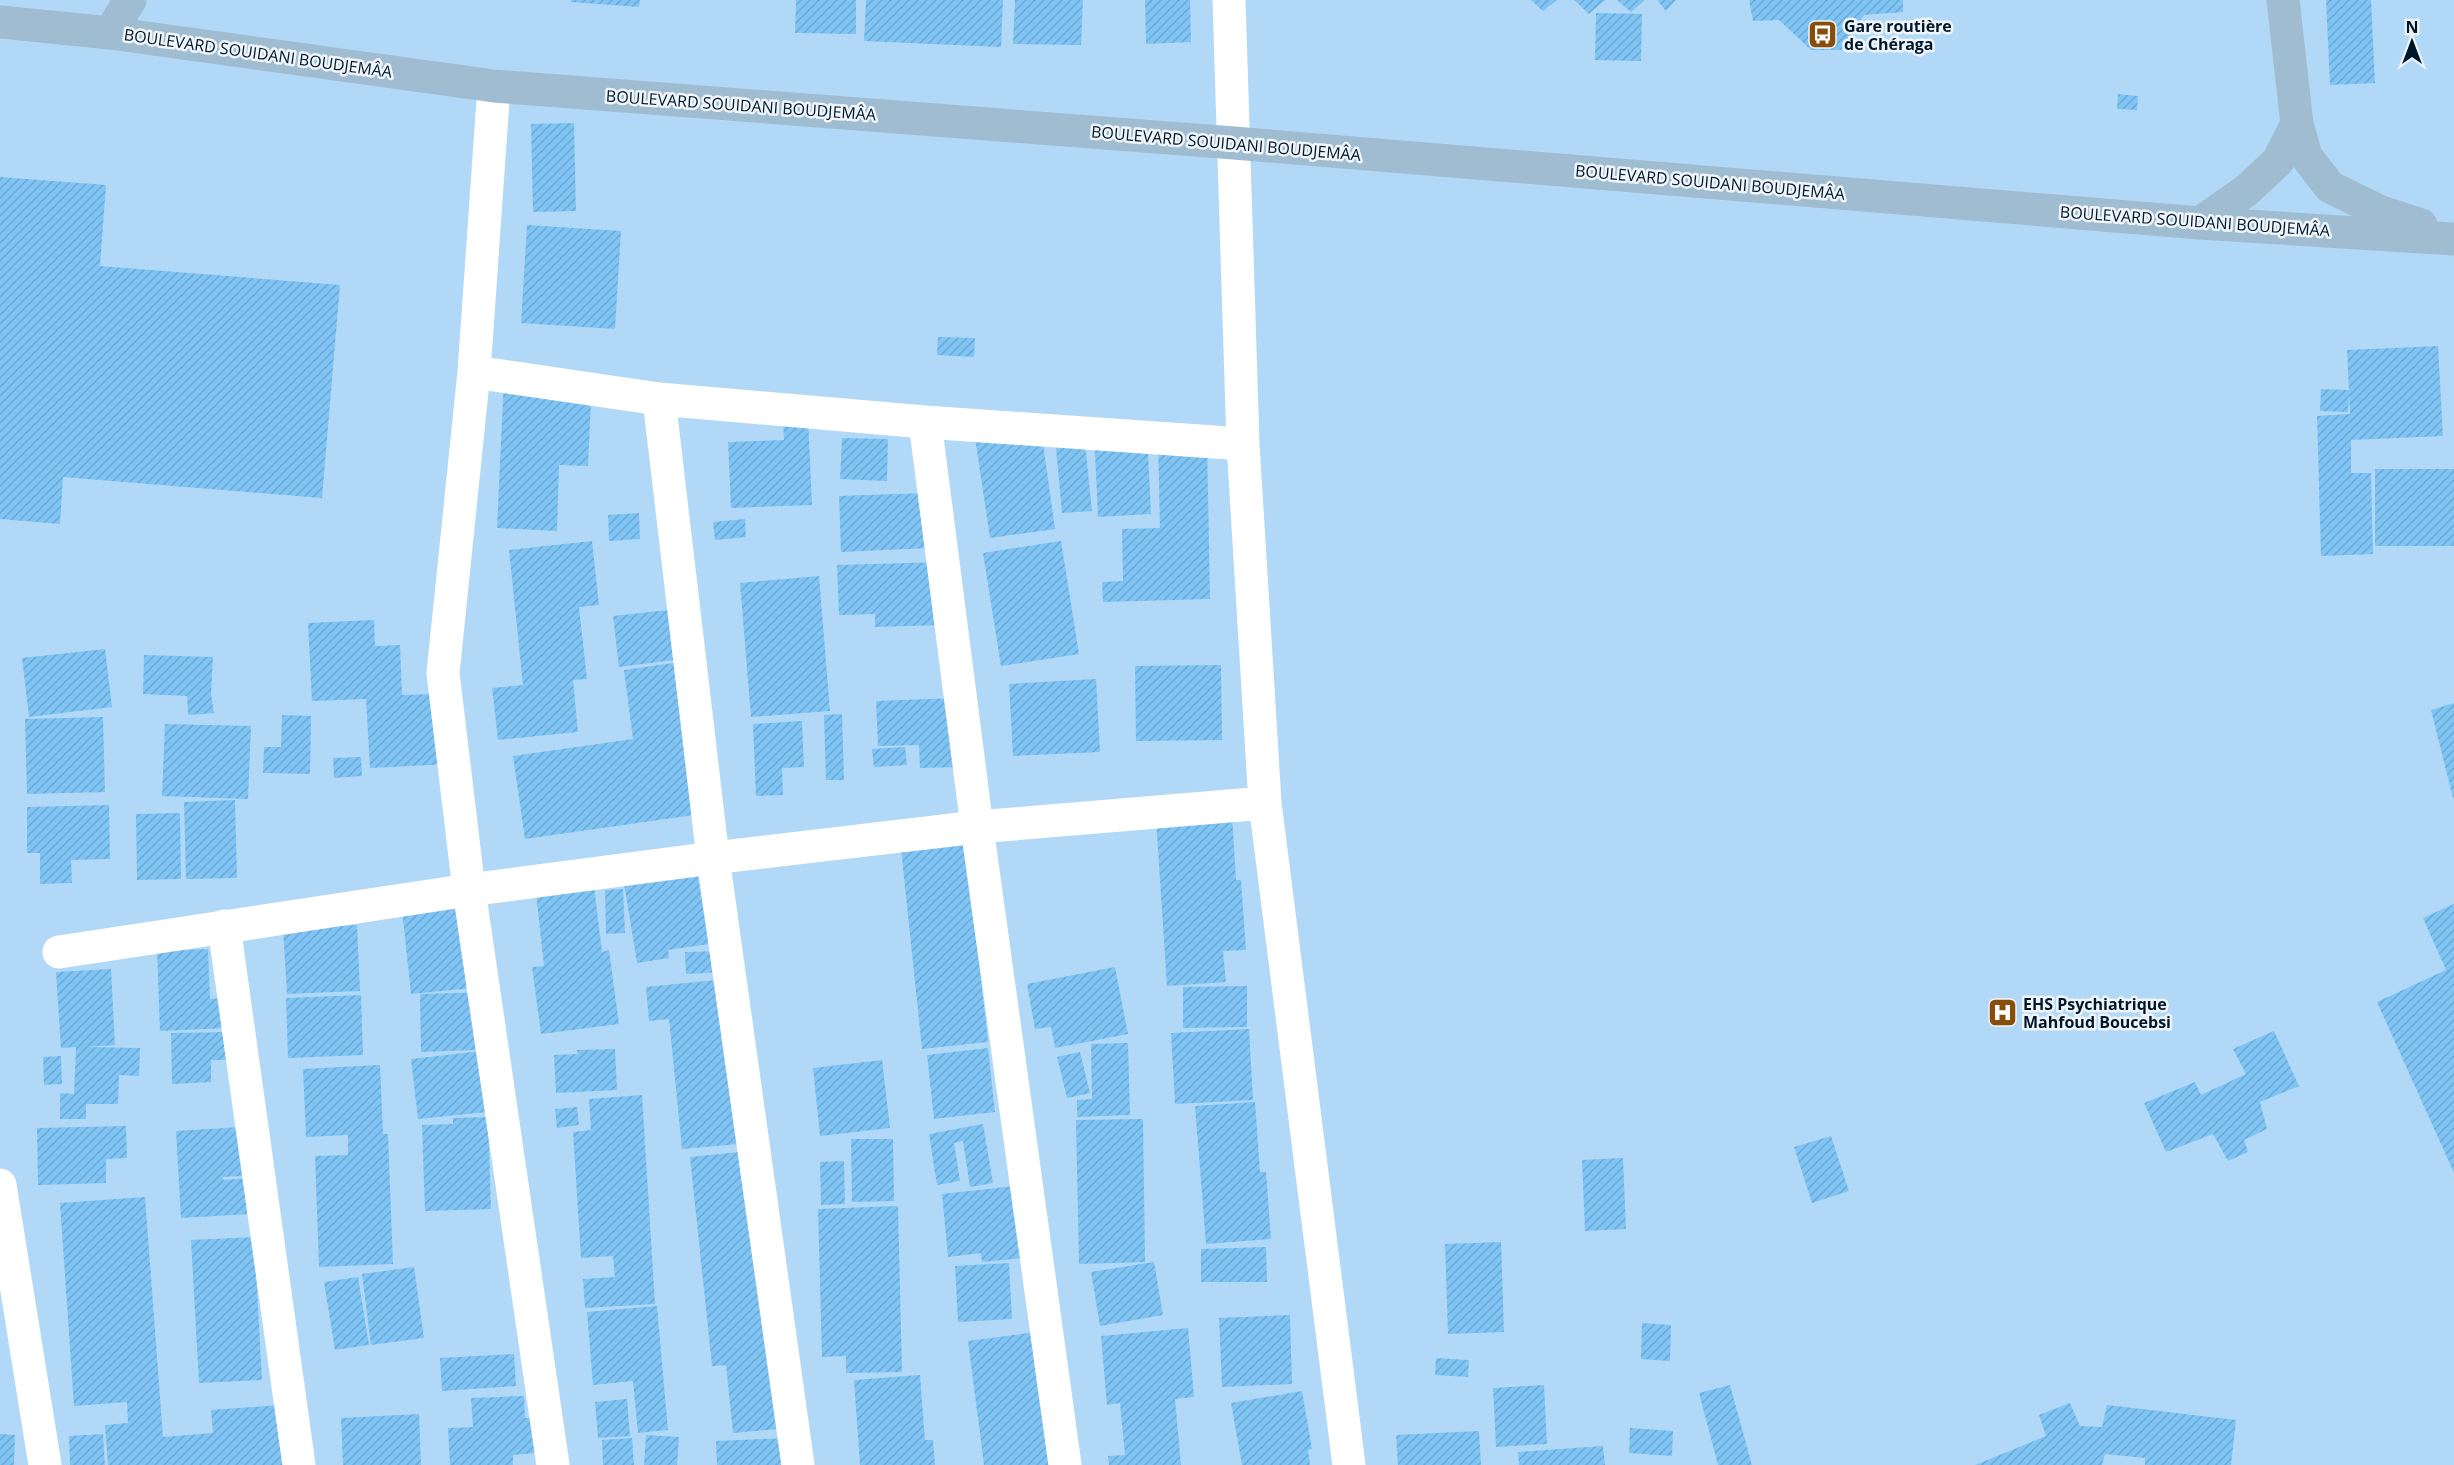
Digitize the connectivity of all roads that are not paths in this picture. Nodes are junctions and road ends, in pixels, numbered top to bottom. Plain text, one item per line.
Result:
1 (130, 0) edge
2 (1229, 0) edge
3 (2283, 0) edge
4 (29, 13) edge
5 (0, 22) edge
6 (110, 33) junction
7 (494, 86) junction
8 (2297, 124) junction
9 (1234, 143) junction
10 (2200, 223) junction
11 (2454, 238) edge
12 (474, 372) junction
13 (659, 399) junction
14 (925, 422) junction
15 (1243, 444) junction
16 (1265, 803) junction
17 (977, 827) junction
18 (713, 858) junction
19 (469, 890) junction
20 (224, 926) junction
21 (58, 952) dead end
22 (0, 1185) edge
23 (45, 1465) edge
24 (299, 1465) edge
25 (553, 1465) edge
26 (798, 1465) edge
27 (1065, 1465) edge
28 (1348, 1465) edge

1 - 6 main road
2 - 9 street
3 - 8 main road
4 - 5 main road, BOULEVARD SOUIDANI BOUDJEMÂA
4 - 6 main road, BOULEVARD SOUIDANI BOUDJEMÂA
6 - 7 main road, BOULEVARD SOUIDANI BOUDJEMÂA
7 - 9 main road, BOULEVARD SOUIDANI BOUDJEMÂA
7 - 12 street
8 - 10 main road
8 - 11 main road
9 - 10 main road, BOULEVARD SOUIDANI BOUDJEMÂA
9 - 15 street
10 - 11 main road, BOULEVARD SOUIDANI BOUDJEMÂA
12 - 13 street
12 - 19 street
13 - 14 street
13 - 18 street
14 - 15 street
14 - 17 street
15 - 16 street
16 - 17 street
16 - 28 street
17 - 18 street
17 - 27 street
18 - 19 street
18 - 26 street
19 - 20 street
19 - 25 street
20 - 21 street
20 - 24 street
22 - 23 street

